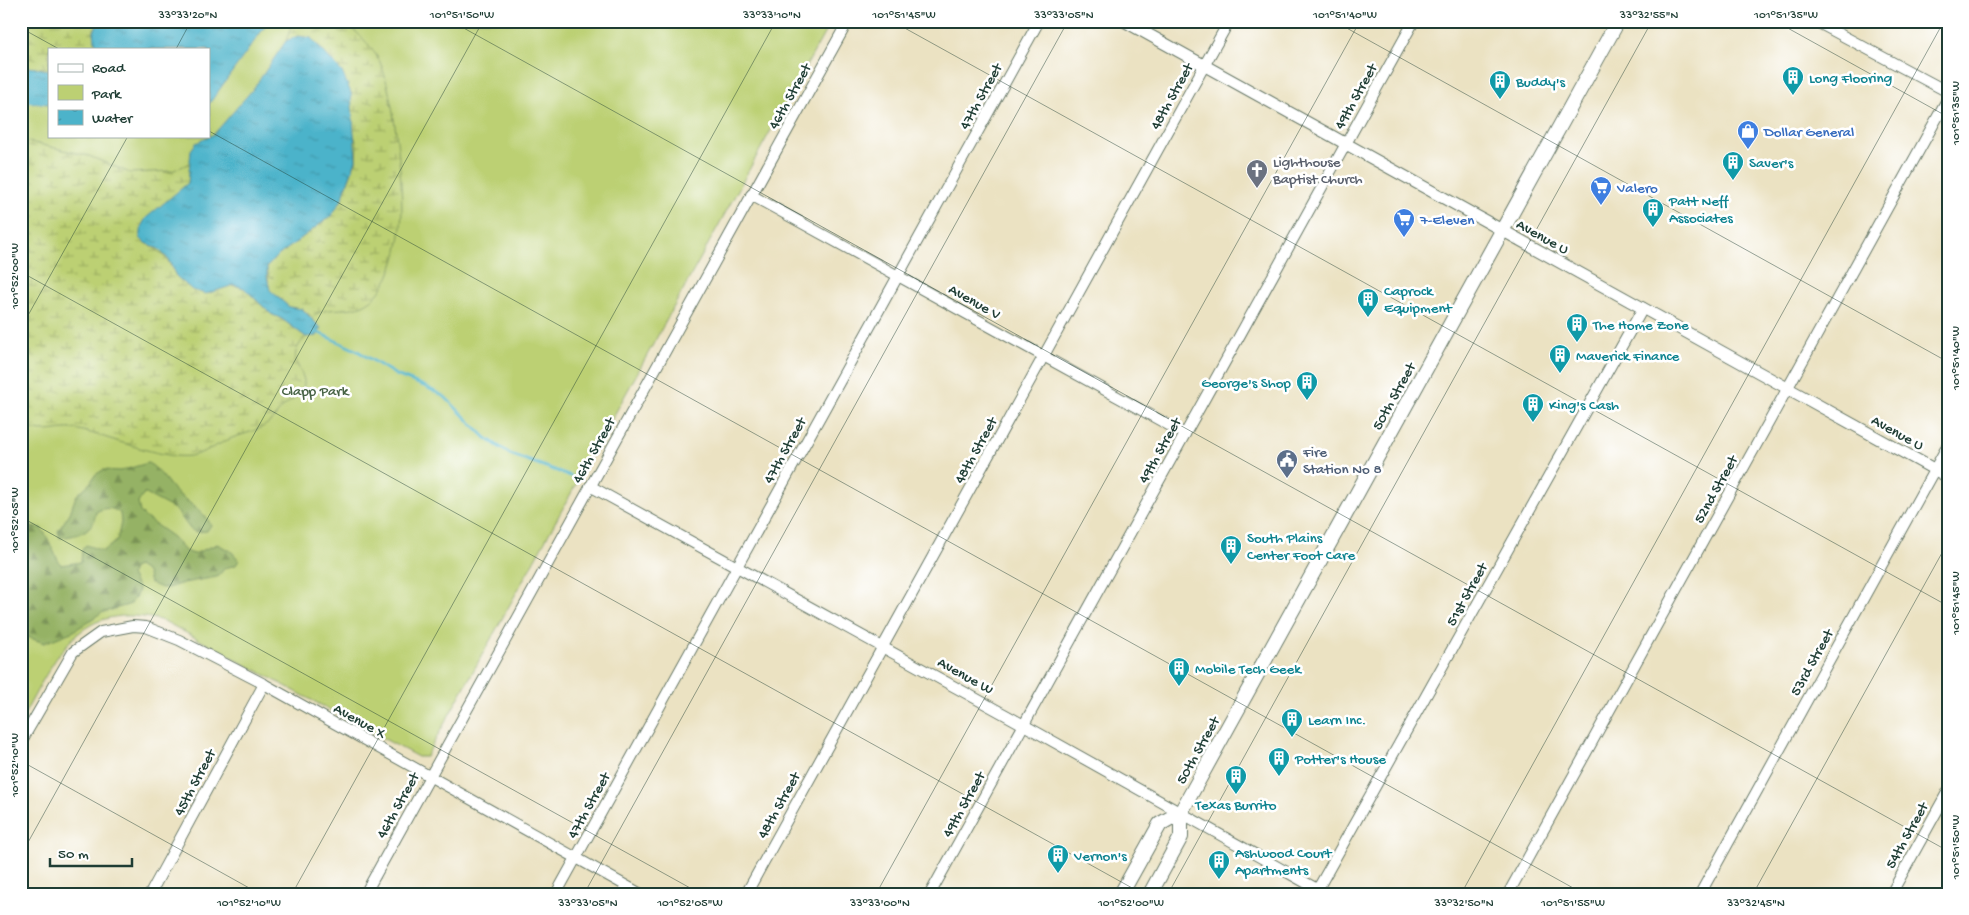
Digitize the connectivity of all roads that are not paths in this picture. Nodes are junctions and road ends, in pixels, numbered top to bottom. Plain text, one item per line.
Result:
1 (848, 21) edge
2 (1038, 21) edge
3 (1124, 21) edge
4 (1229, 21) edge
5 (1414, 21) edge
6 (1618, 21) edge
7 (1815, 21) edge
8 (1204, 66) junction
9 (1948, 92) edge
10 (1948, 98) edge
11 (1346, 144) junction
12 (751, 195) junction
13 (1502, 231) junction
14 (898, 276) junction
15 (1643, 308) junction
16 (1044, 356) junction
17 (1788, 388) junction
18 (1185, 434) junction
19 (1948, 445) edge
20 (1934, 470) junction
21 (1948, 477) edge
22 (590, 486) junction
23 (737, 567) junction
24 (883, 647) junction
25 (264, 684) junction
26 (1024, 725) junction
27 (21, 742) edge
28 (430, 776) junction
29 (1948, 791) edge
30 (1181, 812) junction
31 (576, 858) junction
32 (1320, 892) edge
33 (150, 894) edge
34 (364, 894) edge
35 (556, 894) edge
36 (641, 894) edge
37 (746, 894) edge
38 (930, 894) edge
39 (1121, 894) edge
40 (1150, 894) edge
41 (1508, 894) edge
42 (1700, 894) edge
43 (1891, 894) edge

1 - 12 street, 46th Street
2 - 14 street, 47th Street
3 - 8 street, Avenue U
4 - 8 street, 48th Street
5 - 11 street, 49th Street
6 - 13 main road, 50th Street
7 - 9 street
8 - 11 street, Avenue U
8 - 16 street, 48th Street
10 - 17 street, 52nd Street
11 - 13 street, Avenue U
11 - 18 street, 49th Street
12 - 14 street, Avenue V
12 - 22 street, 46th Street
13 - 15 street, Avenue U
13 - 30 main road, 50th Street
14 - 16 street, Avenue V
14 - 23 street, 47th Street
15 - 17 street, Avenue U
15 - 32 street, 51st Street
16 - 18 street, Avenue V
16 - 24 street, 48th Street
17 - 20 street, Avenue U
17 - 41 street, 52nd Street
18 - 26 street, 49th Street
19 - 20 street, 53rd Street
20 - 21 street, Avenue U
20 - 42 street, 53rd Street
22 - 23 street, Avenue W
22 - 28 street, 46th Street
23 - 24 street, Avenue W
23 - 31 street, 47th Street
24 - 26 street, Avenue W
24 - 37 street, 48th Street
25 - 27 street, Avenue X
25 - 28 street, Avenue X
25 - 33 street, 45th Street
26 - 30 street, Avenue W
26 - 38 street, 49th Street
28 - 31 street, Avenue X
28 - 34 street, 46th Street
29 - 43 street, 54th Street
30 - 32 street, Avenue W
30 - 39 main road
30 - 40 main road, 50th Street
31 - 35 street, 47th Street
31 - 36 street, Avenue X

